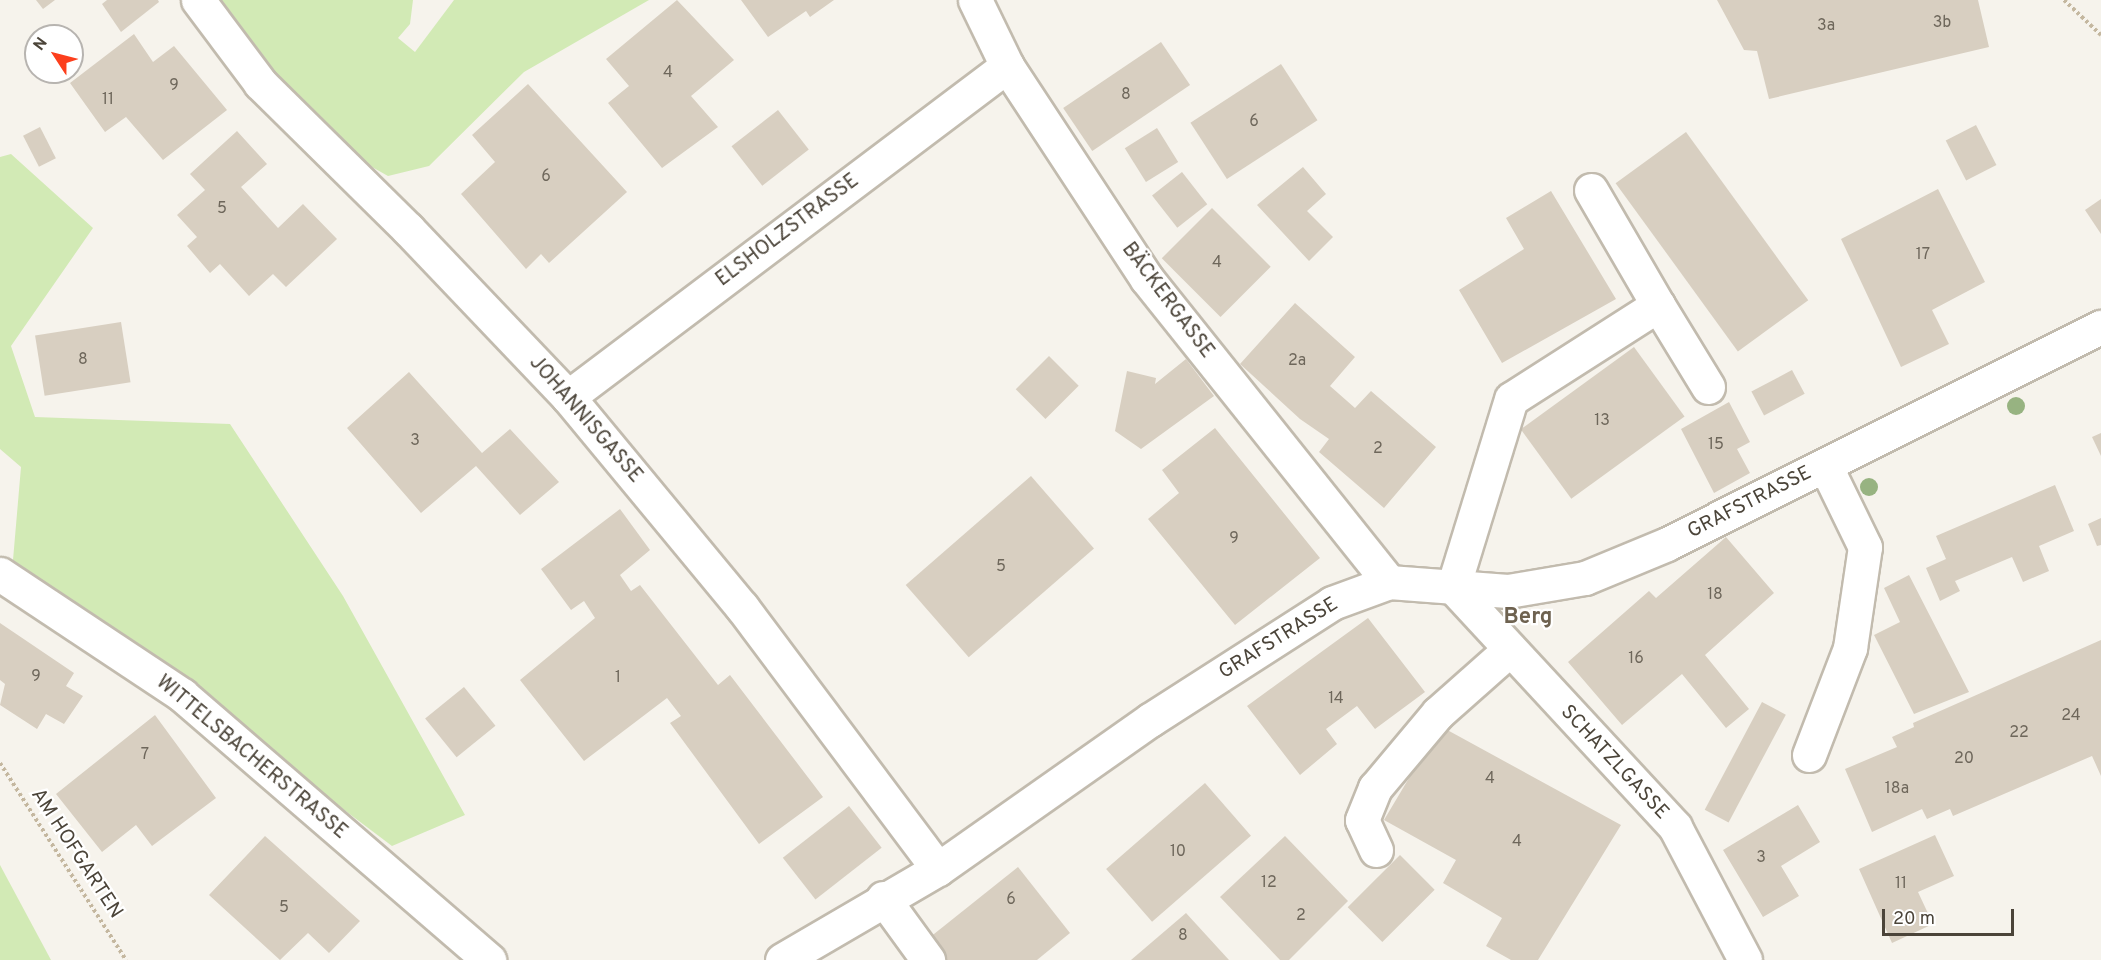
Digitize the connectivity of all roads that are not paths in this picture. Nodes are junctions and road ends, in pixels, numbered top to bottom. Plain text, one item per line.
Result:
1 (198, 0) edge
2 (975, 0) edge
3 (1007, 66) junction
4 (1592, 190) dead end
5 (1658, 305) junction
6 (2101, 327) edge
7 (1708, 387) dead end
8 (568, 397) junction
9 (1825, 465) junction
10 (0, 574) edge
11 (1389, 582) junction
12 (1453, 587) junction
13 (1510, 649) junction
14 (1809, 755) dead end
15 (1376, 850) dead end
16 (938, 869) junction
17 (896, 891) junction
18 (1738, 957) edge
19 (489, 960) edge
20 (782, 960) edge
21 (928, 960) edge

1 - 8 street, JOHANNISGASSE
2 - 3 street, BÄCKERGASSE
3 - 8 street, ELSHOLZSTRASSE
3 - 11 street, BÄCKERGASSE
4 - 5 street
5 - 7 street
5 - 12 street
6 - 9 street, GRAFSTRASSE
8 - 16 street, JOHANNISGASSE
9 - 12 street, GRAFSTRASSE
9 - 14 street, GRAFSTRASSE
10 - 19 street, WITTELSBACHERSTRASSE
11 - 12 street, GRAFSTRASSE
11 - 16 street, GRAFSTRASSE
12 - 13 street, SCHATZLGASSE
13 - 15 street
13 - 18 street, SCHATZLGASSE
16 - 17 street, GRAFSTRASSE
17 - 20 street
17 - 21 street

